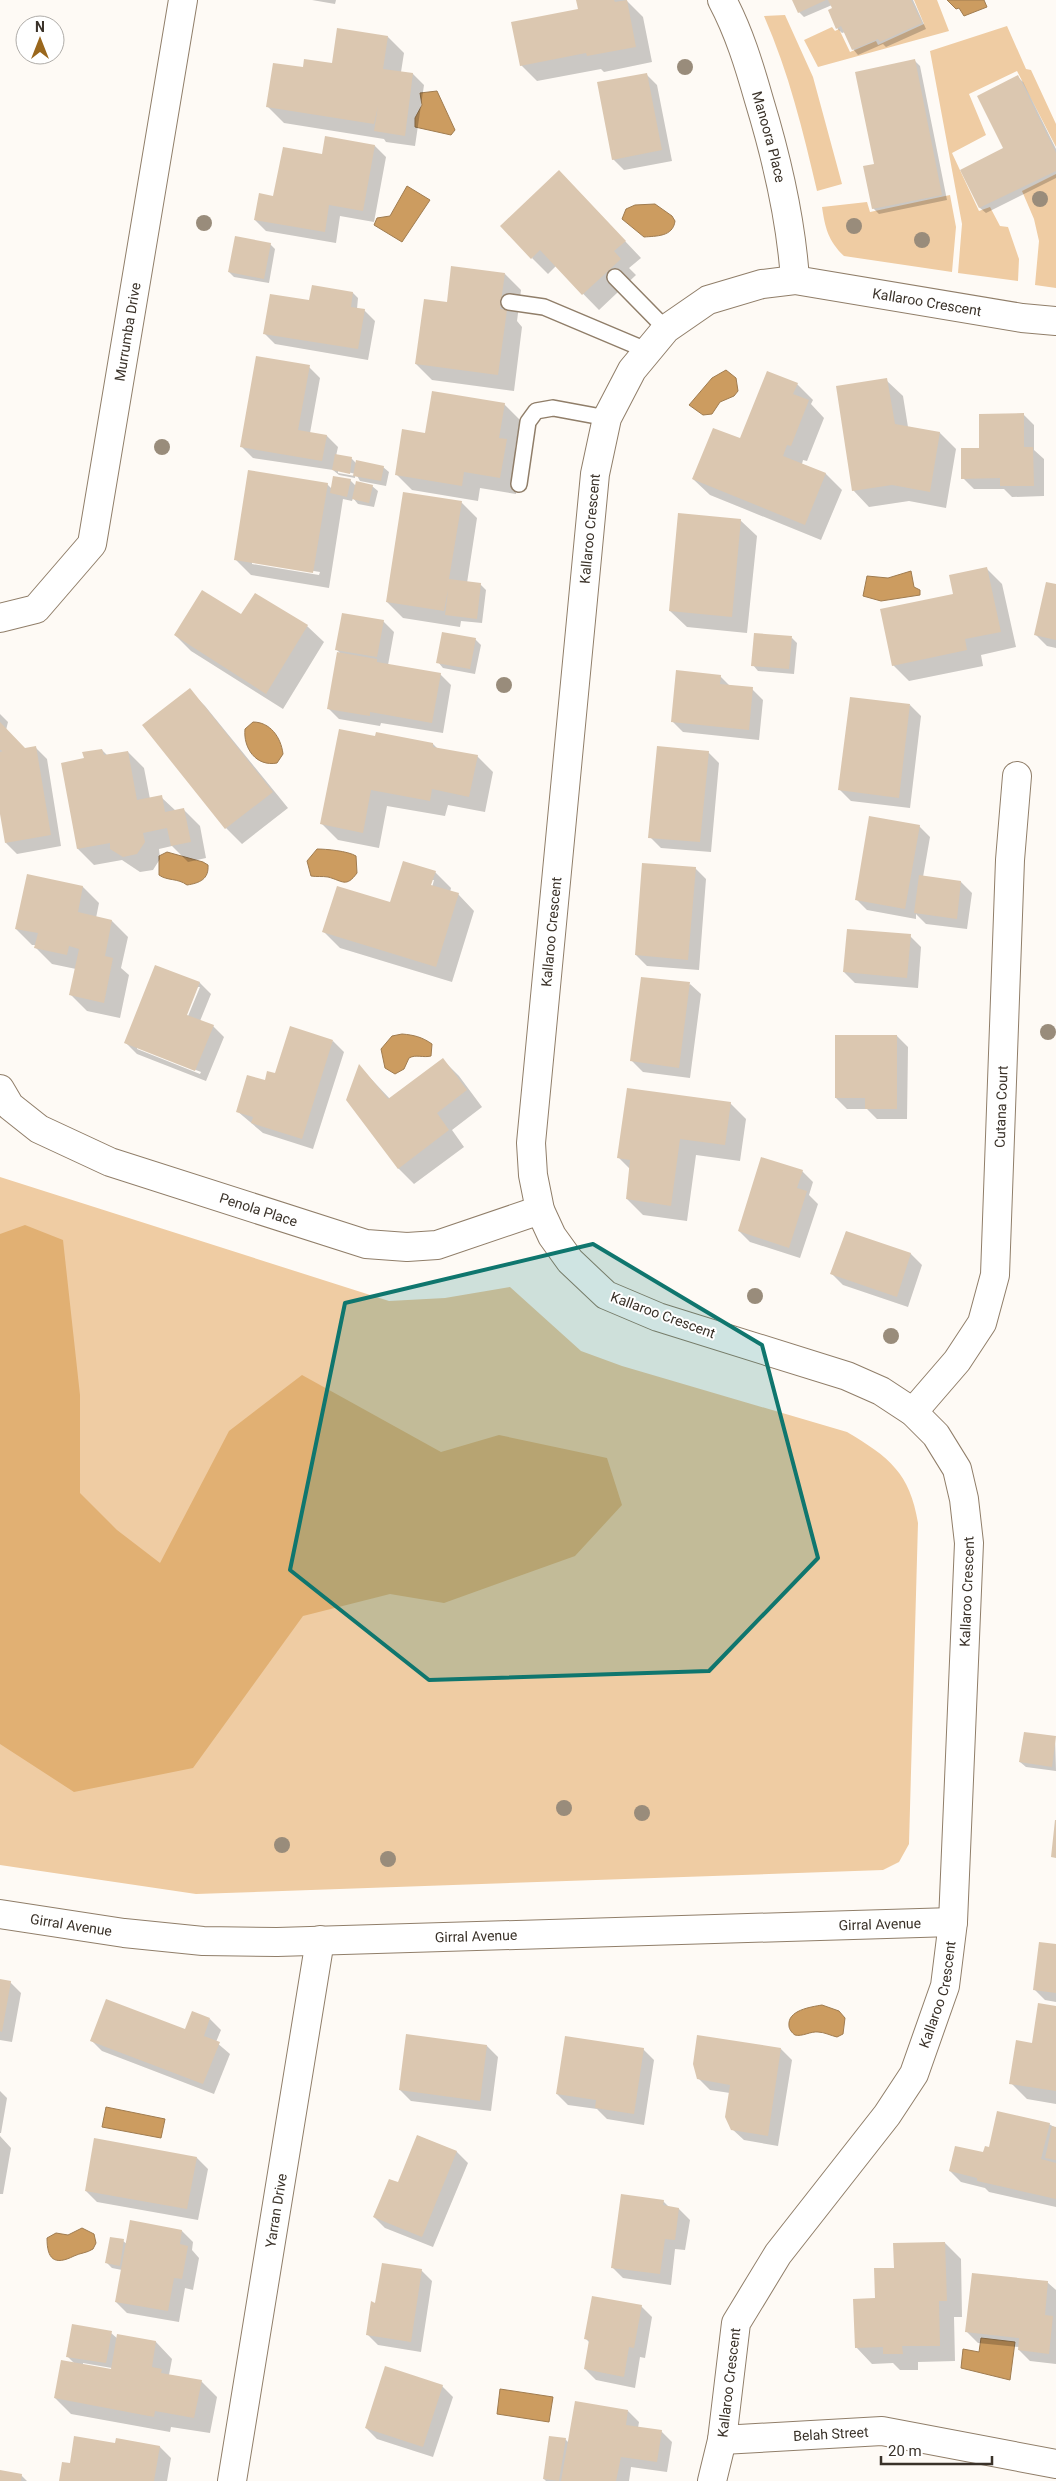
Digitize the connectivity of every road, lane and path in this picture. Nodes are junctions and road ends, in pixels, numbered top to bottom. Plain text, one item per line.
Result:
1 (183, 0) edge
2 (722, 0) edge
3 (615, 277) dead end
4 (795, 280) junction
5 (508, 302) dead end
6 (1056, 321) edge
7 (666, 329) junction
8 (646, 350) junction
9 (607, 418) junction
10 (519, 484) dead end
11 (0, 618) edge
12 (1017, 776) dead end
13 (0, 1089) edge
14 (540, 1210) junction
15 (913, 1412) junction
16 (0, 1914) edge
17 (953, 1922) junction
18 (320, 1940) junction
19 (722, 2440) junction
20 (1056, 2464) edge
21 (232, 2481) edge
22 (712, 2481) edge

1 - 11 street, Murrumba Drive
2 - 4 street, Manoora Place
3 - 7 lane
4 - 6 street, Kallaroo Crescent
4 - 7 street, Kallaroo Crescent
5 - 8 lane
7 - 8 street, Kallaroo Crescent
8 - 9 street, Kallaroo Crescent
9 - 10 lane
9 - 14 street, Kallaroo Crescent
12 - 15 street, Cutana Court
13 - 14 street, Penola Place
14 - 15 street, Kallaroo Crescent
15 - 17 street, Kallaroo Crescent
16 - 18 street, Girral Avenue
17 - 18 street, Girral Avenue
17 - 19 street, Kallaroo Crescent
18 - 21 street, Yarran Drive
19 - 20 street, Belah Street
19 - 22 street, Kallaroo Crescent

